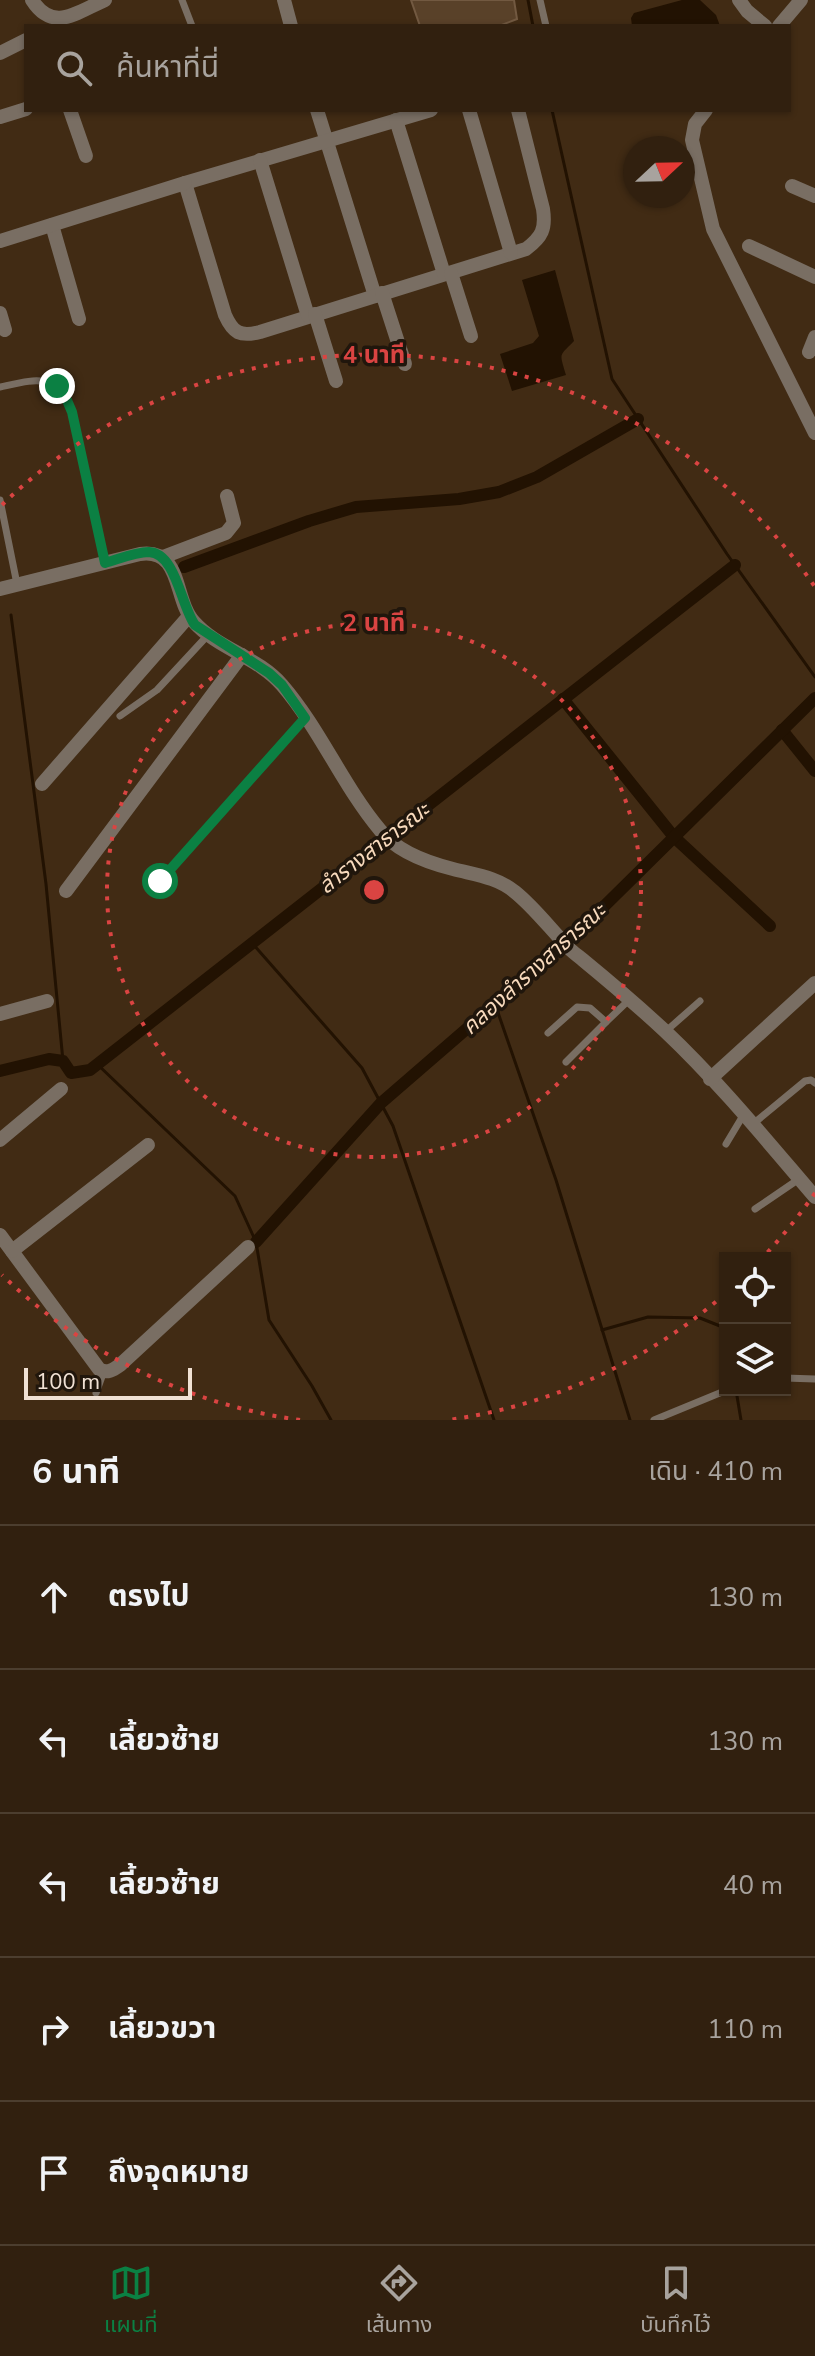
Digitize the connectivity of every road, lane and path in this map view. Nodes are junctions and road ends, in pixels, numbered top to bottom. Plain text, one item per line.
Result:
1 (32, 0) edge
2 (105, 0) edge
3 (182, 0) edge
4 (284, 0) edge
5 (540, 0) edge
6 (739, 0) edge
7 (801, 0) edge
8 (44, 20) edge
9 (191, 24) edge
10 (290, 24) edge
11 (546, 24) edge
12 (763, 24) edge
13 (781, 24) edge
14 (24, 41) edge
15 (0, 53) edge
16 (24, 110) edge
17 (71, 112) edge
18 (318, 112) edge
19 (424, 112) edge
20 (470, 112) edge
21 (518, 112) edge
22 (704, 112) edge
23 (0, 117) edge
24 (396, 120) junction
25 (326, 141) junction
26 (86, 156) dead end
27 (260, 160) junction
28 (185, 183) junction
29 (792, 186) dead end
30 (815, 196) edge
31 (52, 225) junction
32 (0, 241) edge
33 (749, 246) dead end
34 (511, 253) junction
35 (448, 274) junction
36 (815, 277) edge
37 (379, 294) junction
38 (0, 313) edge
39 (312, 315) junction
40 (79, 319) dead end
41 (5, 330) dead end
42 (471, 336) dead end
43 (815, 337) edge
44 (809, 352) dead end
45 (405, 364) dead end
46 (336, 381) dead end
47 (0, 387) edge
48 (815, 433) edge
49 (227, 496) dead end
50 (0, 500) edge
51 (163, 557) junction
52 (105, 563) junction
53 (18, 584) junction
54 (0, 589) edge
55 (189, 616) junction
56 (208, 635) junction
57 (242, 655) junction
58 (120, 716) dead end
59 (305, 718) junction
60 (42, 784) dead end
61 (160, 881) dead end
62 (66, 891) dead end
63 (815, 983) edge
64 (629, 1000) junction
65 (47, 1001) dead end
66 (700, 1001) dead end
67 (0, 1014) edge
68 (606, 1022) junction
69 (665, 1032) junction
70 (548, 1033) dead end
71 (566, 1062) dead end
72 (710, 1079) junction
73 (815, 1083) edge
74 (61, 1089) dead end
75 (748, 1119) junction
76 (0, 1140) edge
77 (726, 1144) dead end
78 (148, 1145) dead end
79 (799, 1179) junction
80 (815, 1197) edge
81 (755, 1209) dead end
82 (0, 1235) edge
83 (248, 1247) dead end
84 (12, 1251) junction
85 (104, 1371) junction
86 (791, 1378) edge
87 (815, 1379) edge
88 (96, 1393) dead end
89 (719, 1393) edge
90 (654, 1420) edge

1 - 8 street
2 - 8 street
3 - 9 lane
4 - 10 street
5 - 11 lane
6 - 12 street
7 - 13 street
14 - 15 street
16 - 23 street
17 - 26 street
18 - 25 street
19 - 24 street
20 - 34 street
21 - 34 street
22 - 48 street
24 - 25 street
24 - 35 street
25 - 27 street
25 - 37 street
27 - 28 street
27 - 39 street
28 - 31 street
28 - 39 street
29 - 30 street
31 - 32 street
31 - 40 street
33 - 36 street
34 - 35 street
35 - 37 street
35 - 42 street
37 - 39 street
37 - 45 street
38 - 41 street
39 - 46 street
43 - 44 street
47 - 52 lane
49 - 51 street
50 - 53 lane
51 - 52 street
51 - 55 street
52 - 53 street
53 - 54 street
55 - 56 street
55 - 60 street
56 - 57 street
56 - 58 lane
57 - 59 street
57 - 62 street
59 - 61 lane
59 - 64 street
63 - 72 street
64 - 68 lane
64 - 69 street
65 - 67 street
66 - 69 lane
68 - 70 lane
68 - 71 lane
69 - 72 street
72 - 75 street
73 - 75 lane
74 - 76 street
75 - 77 lane
75 - 79 street
78 - 84 street
79 - 80 street
79 - 81 lane
82 - 84 street
83 - 85 street
84 - 85 street
85 - 88 lane
86 - 87 lane
89 - 90 lane

